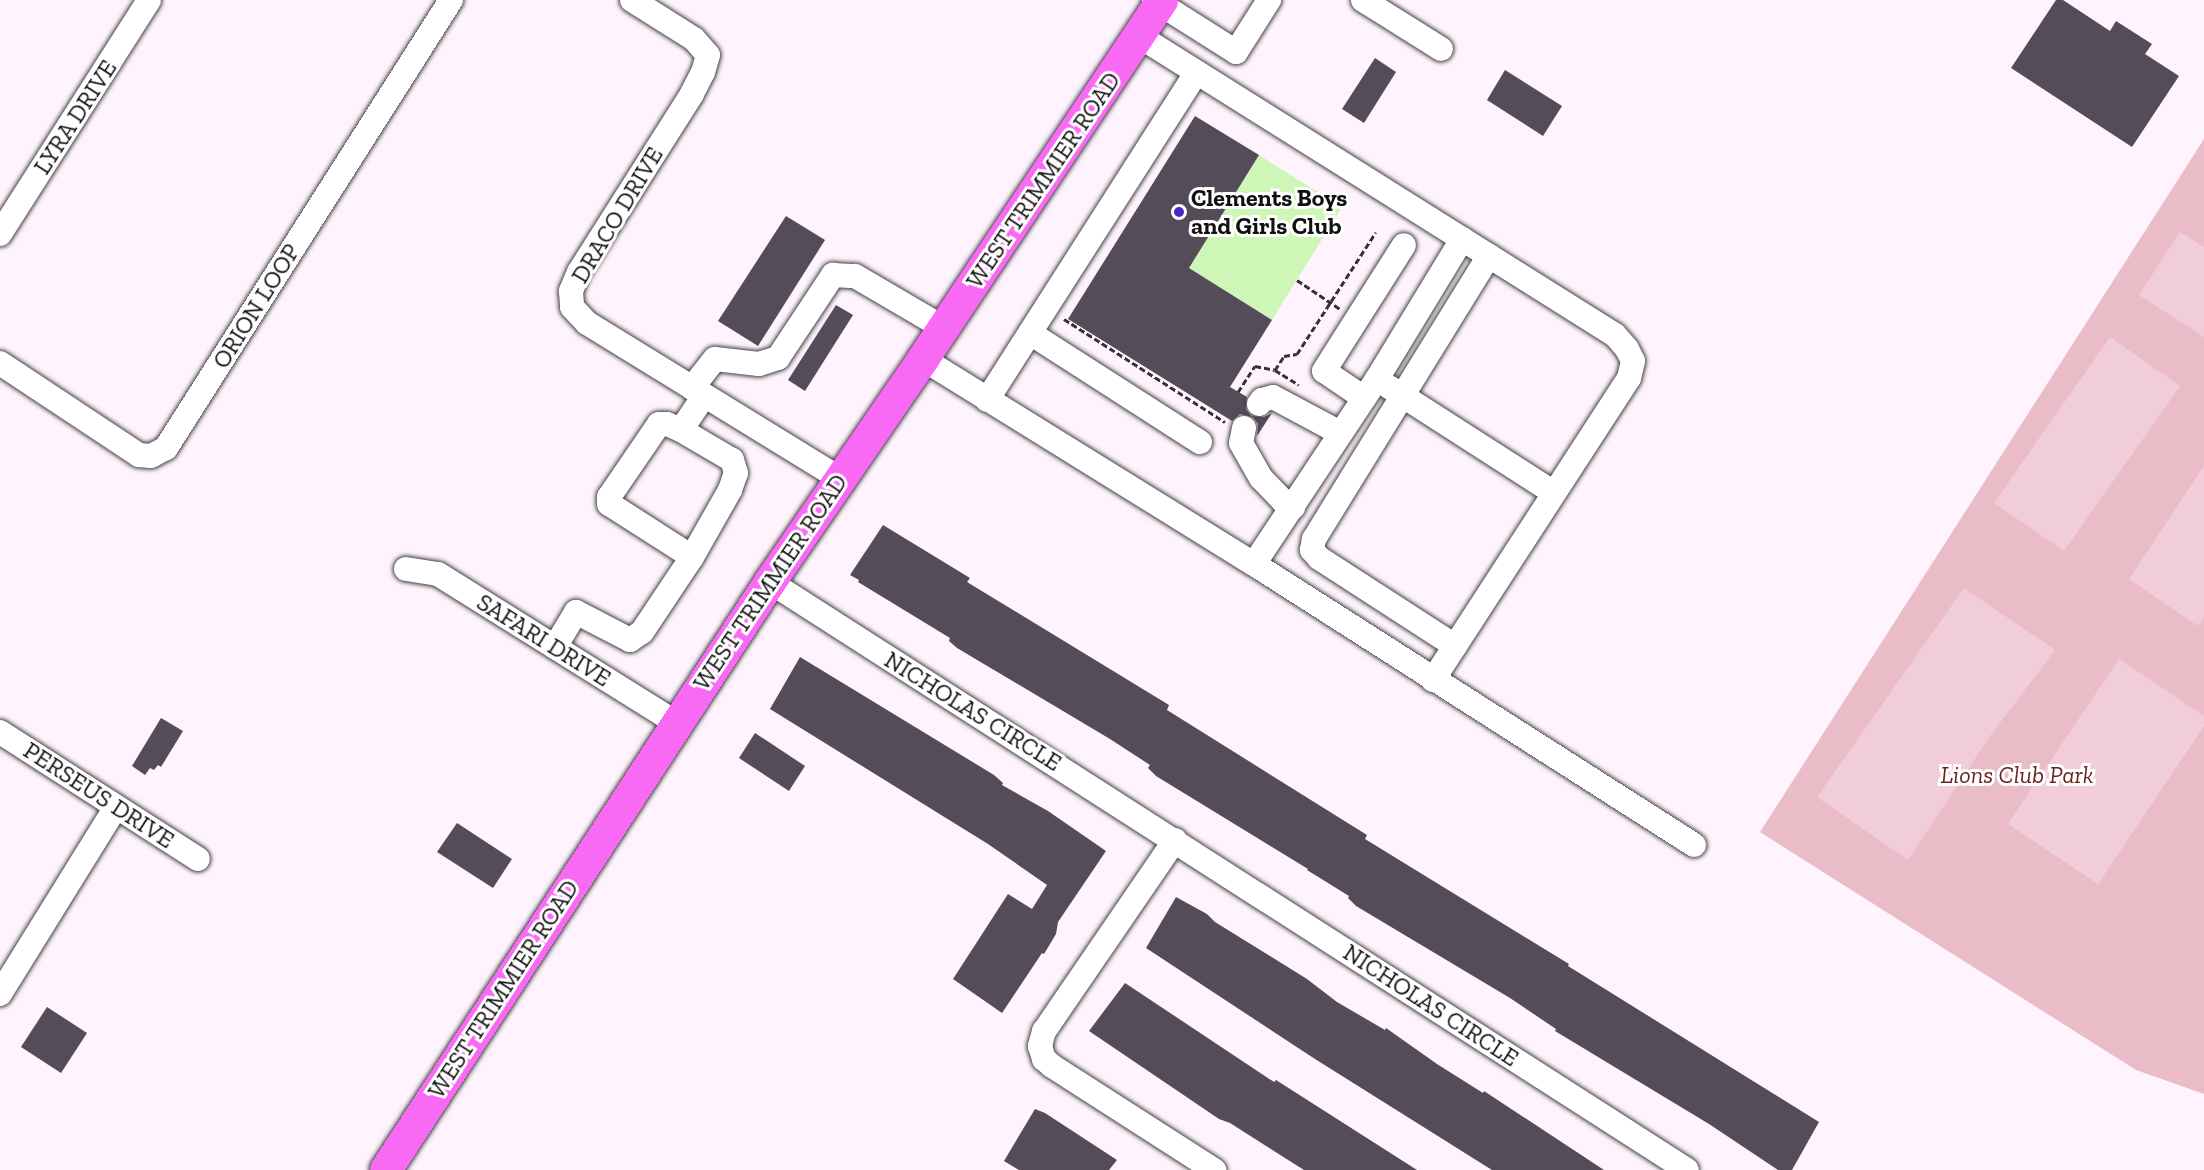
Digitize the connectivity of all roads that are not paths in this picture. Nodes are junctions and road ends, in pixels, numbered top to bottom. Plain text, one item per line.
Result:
1 (149, 0) edge
2 (451, 0) edge
3 (632, 0) edge
4 (1269, 0) edge
5 (1363, 0) edge
6 (1159, 1) edge
7 (1139, 36) junction
8 (1441, 49) dead end
9 (1197, 72) junction
10 (0, 234) edge
11 (1462, 239) junction
12 (1404, 245) dead end
13 (1489, 256) junction
14 (945, 328) junction
15 (1030, 333) junction
16 (924, 359) junction
17 (0, 363) edge
18 (1370, 389) junction
19 (698, 392) junction
20 (1402, 397) junction
21 (987, 400) junction
22 (1259, 404) dead end
23 (681, 430) junction
24 (1243, 430) road end
25 (1341, 433) junction
26 (1200, 442) dead end
27 (839, 478) junction
28 (1554, 493) junction
29 (1293, 507) junction
30 (692, 557) junction
31 (1254, 564) junction
32 (406, 569) dead end
33 (770, 582) junction
34 (1455, 646) junction
35 (555, 647) junction
36 (1433, 680) junction
37 (676, 723) junction
38 (0, 732) edge
39 (116, 807) junction
40 (1175, 840) junction
41 (1694, 845) dead end
42 (198, 859) dead end
43 (0, 994) edge
44 (386, 1170) edge
45 (1214, 1170) edge
46 (1687, 1170) edge

1 - 10 street, LYRA DRIVE
2 - 17 street, ORION LOOP
3 - 19 street, DRACO DRIVE
4 - 6 street
5 - 8 street
6 - 7 main road, WEST TRIMMIER ROAD
7 - 9 street
7 - 14 main road, WEST TRIMMIER ROAD
9 - 11 street
9 - 15 street
11 - 13 street
11 - 18 street
12 - 18 street
13 - 20 street
13 - 28 street
14 - 16 main road, WEST TRIMMIER ROAD
14 - 19 street
15 - 21 street
15 - 26 street
16 - 21 street
16 - 27 main road, WEST TRIMMIER ROAD
18 - 20 street
18 - 25 street
19 - 23 street
19 - 27 street, DRACO DRIVE
20 - 28 street
20 - 34 street
21 - 31 street
22 - 25 street
23 - 30 street
23 - 30 street
24 - 29 street
25 - 29 street
27 - 33 main road, WEST TRIMMIER ROAD
28 - 34 street
29 - 31 street
30 - 35 street
31 - 36 street
32 - 35 street, SAFARI DRIVE
33 - 37 main road, WEST TRIMMIER ROAD
33 - 40 street, NICHOLAS CIRCLE
34 - 36 street
35 - 37 street, SAFARI DRIVE
36 - 41 street
37 - 44 main road, WEST TRIMMIER ROAD
38 - 39 street, PERSEUS DRIVE
39 - 42 street, PERSEUS DRIVE
39 - 43 street
40 - 45 street
40 - 46 street, NICHOLAS CIRCLE

